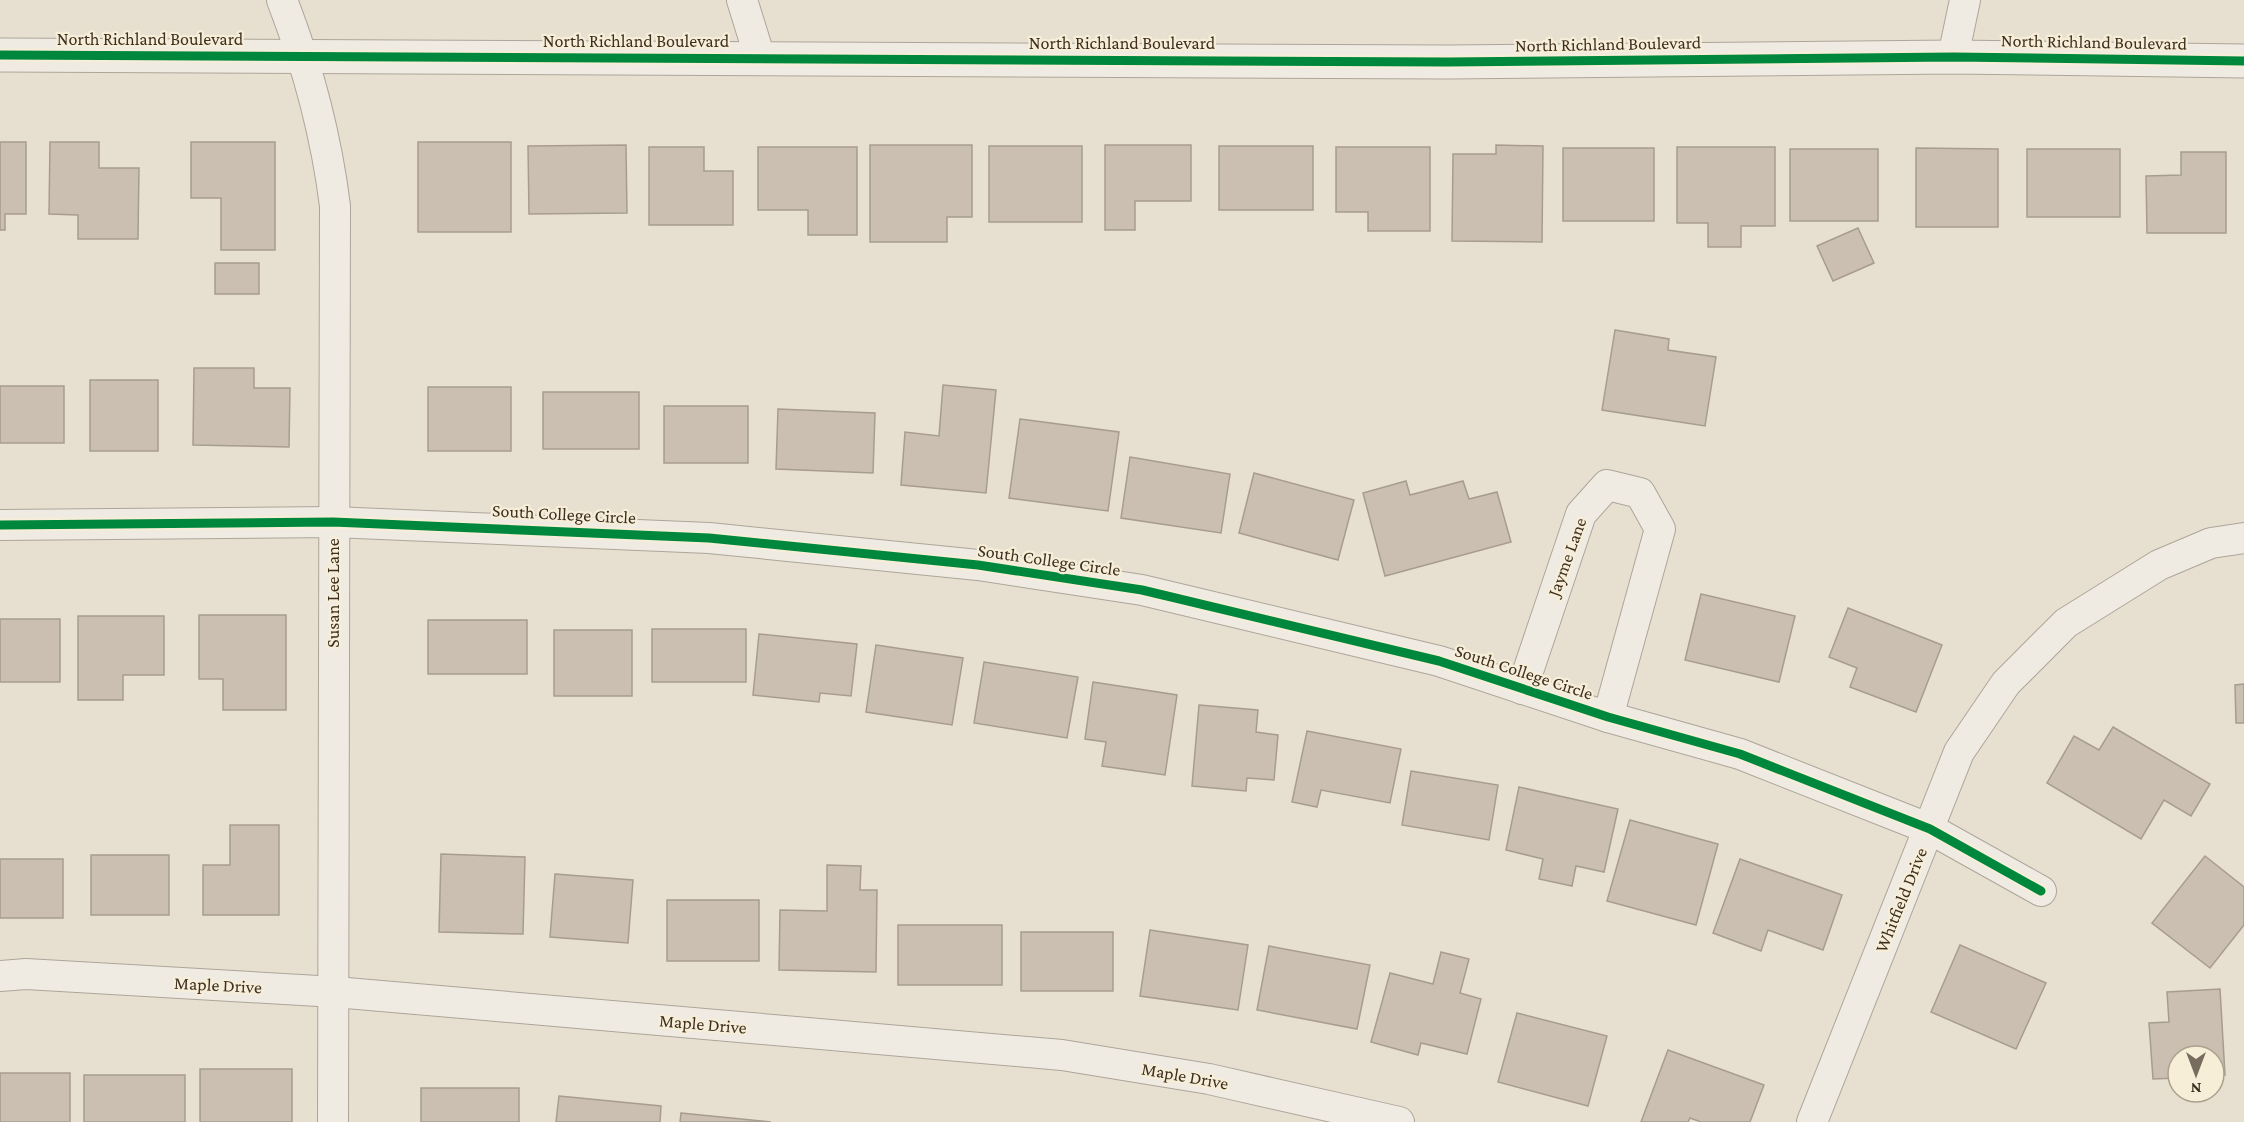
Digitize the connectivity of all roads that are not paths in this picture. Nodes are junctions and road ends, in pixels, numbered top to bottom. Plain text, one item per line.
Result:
1 (282, 0) edge
2 (742, 0) edge
3 (1965, 0) edge
4 (0, 55) edge
5 (304, 57) junction
6 (1953, 57) junction
7 (760, 58) junction
8 (2244, 61) edge
9 (333, 522) junction
10 (0, 525) edge
11 (2244, 538) edge
12 (1522, 688) junction
13 (1608, 717) junction
14 (1930, 829) junction
15 (2041, 891) dead end
16 (0, 976) edge
17 (335, 992) junction
18 (333, 1122) edge
19 (1399, 1122) edge
20 (1812, 1122) edge

1 - 5 street, Susan Lee Lane
2 - 7 street
3 - 6 street
4 - 5 street, North Richland Boulevard
5 - 7 street, North Richland Boulevard
5 - 9 street, Susan Lee Lane
6 - 7 street, North Richland Boulevard
6 - 8 street, North Richland Boulevard
9 - 10 street, South College Circle
9 - 12 street, South College Circle
9 - 17 street, Susan Lee Lane
11 - 14 street, Whitfield Drive
12 - 13 street, South College Circle
12 - 13 street, Jayme Lane
13 - 14 street, South College Circle
14 - 15 street, South College Circle
14 - 20 street, Whitfield Drive
16 - 17 street, Maple Drive
17 - 18 street, Susan Lee Lane
17 - 19 street, Maple Drive

